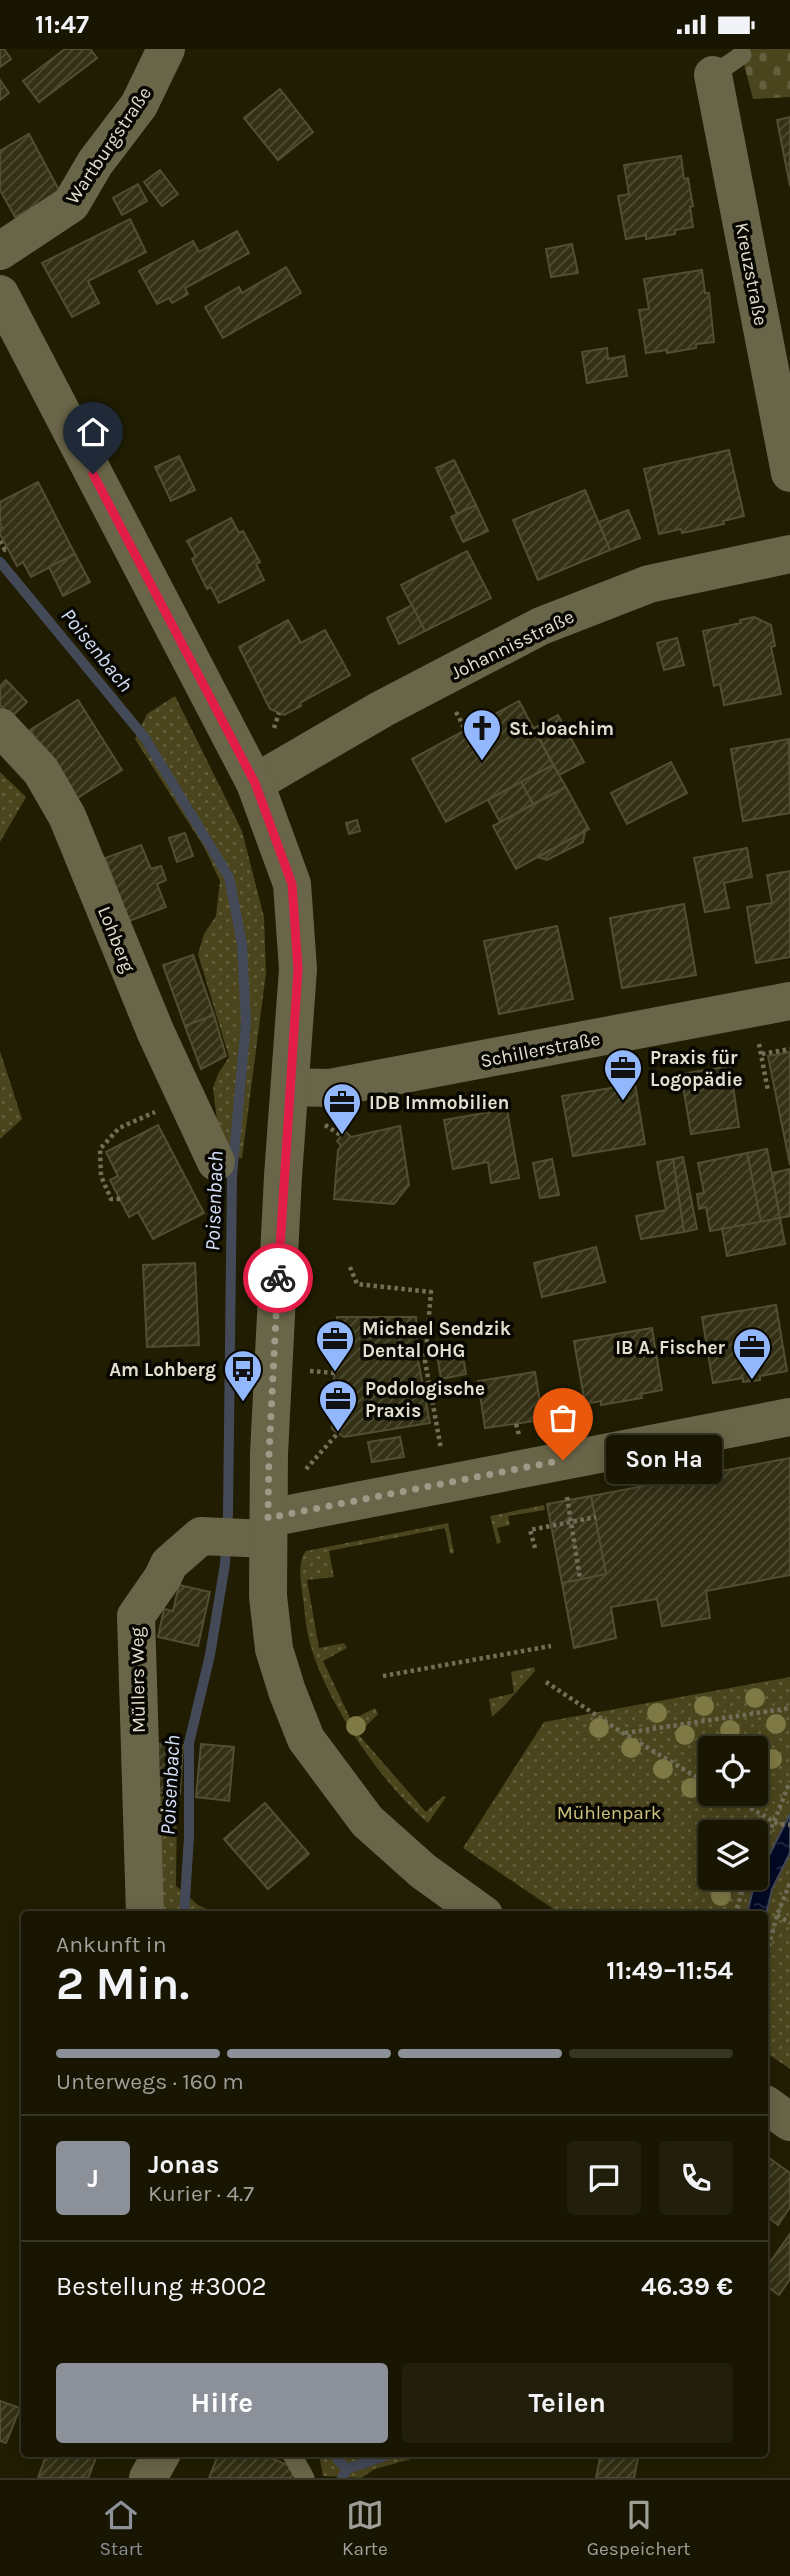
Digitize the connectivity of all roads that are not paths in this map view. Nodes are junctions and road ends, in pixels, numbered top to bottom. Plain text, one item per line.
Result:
1 (166, 49) edge
2 (727, 65) dead end
3 (0, 251) edge
4 (0, 294) edge
5 (790, 473) edge
6 (790, 554) edge
7 (0, 727) edge
8 (255, 783) junction
9 (790, 1001) edge
10 (290, 1087) junction
11 (216, 1162) dead end
12 (790, 1417) edge
13 (247, 1533) junction
14 (145, 1911) edge
15 (478, 1911) edge
16 (768, 2106) edge
17 (790, 2122) edge
18 (160, 2457) edge
19 (293, 2457) edge
20 (148, 2478) edge
21 (304, 2478) edge

1 - 3 street, Wartburgstraße
2 - 5 street, Kreuzstraße
4 - 8 street
6 - 8 street, Johannisstraße
7 - 11 street, Lohberg
8 - 10 street
9 - 10 street, Schillerstraße
10 - 13 street
12 - 13 street, Müllers Weg
13 - 14 street, Müllers Weg
13 - 15 street
16 - 17 street
18 - 20 street
19 - 21 lane

